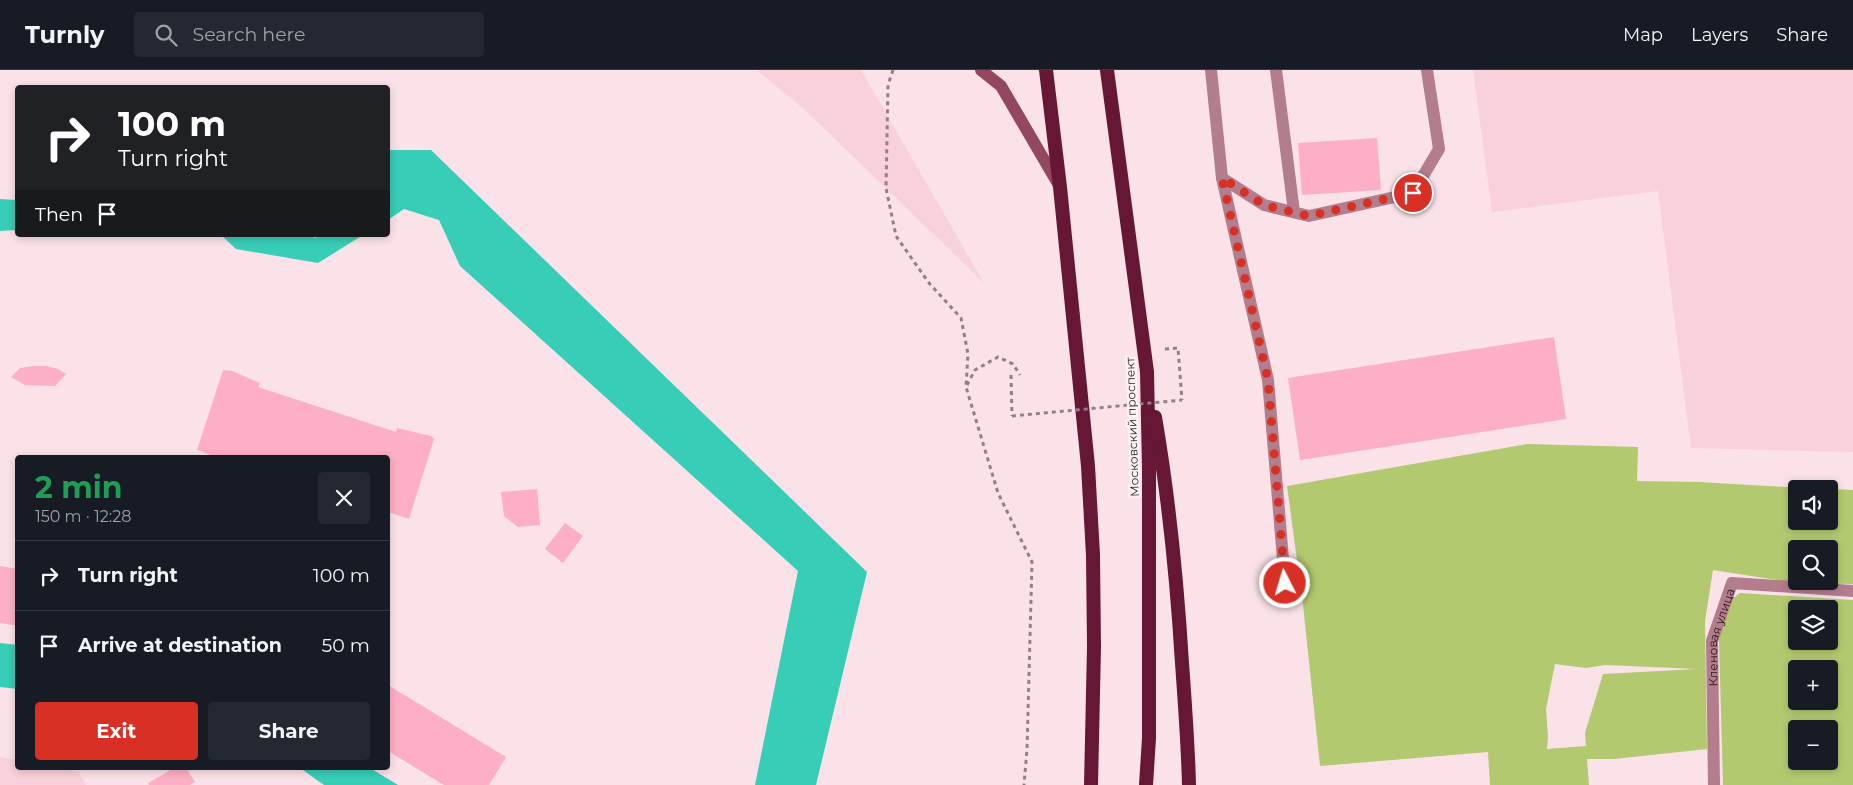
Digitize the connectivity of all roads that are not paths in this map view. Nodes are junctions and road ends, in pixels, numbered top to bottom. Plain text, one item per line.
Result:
1 (981, 70) edge
2 (1046, 70) edge
3 (1107, 70) edge
4 (1211, 70) edge
5 (1276, 70) edge
6 (1427, 70) edge
7 (1222, 178) junction
8 (1060, 187) junction
9 (1294, 212) junction
10 (1147, 372) junction
11 (1285, 583) dead end
12 (1853, 591) edge
13 (1091, 785) edge
14 (1146, 785) edge
15 (1189, 785) edge
16 (1714, 785) edge

1 - 8 main road
2 - 8 highway
3 - 10 highway, Московский проспект
4 - 7 lane
5 - 9 lane
6 - 9 lane
7 - 9 lane
7 - 11 lane
8 - 13 highway
10 - 14 highway, Московский проспект
10 - 15 highway
12 - 16 lane, Кленовая улица

